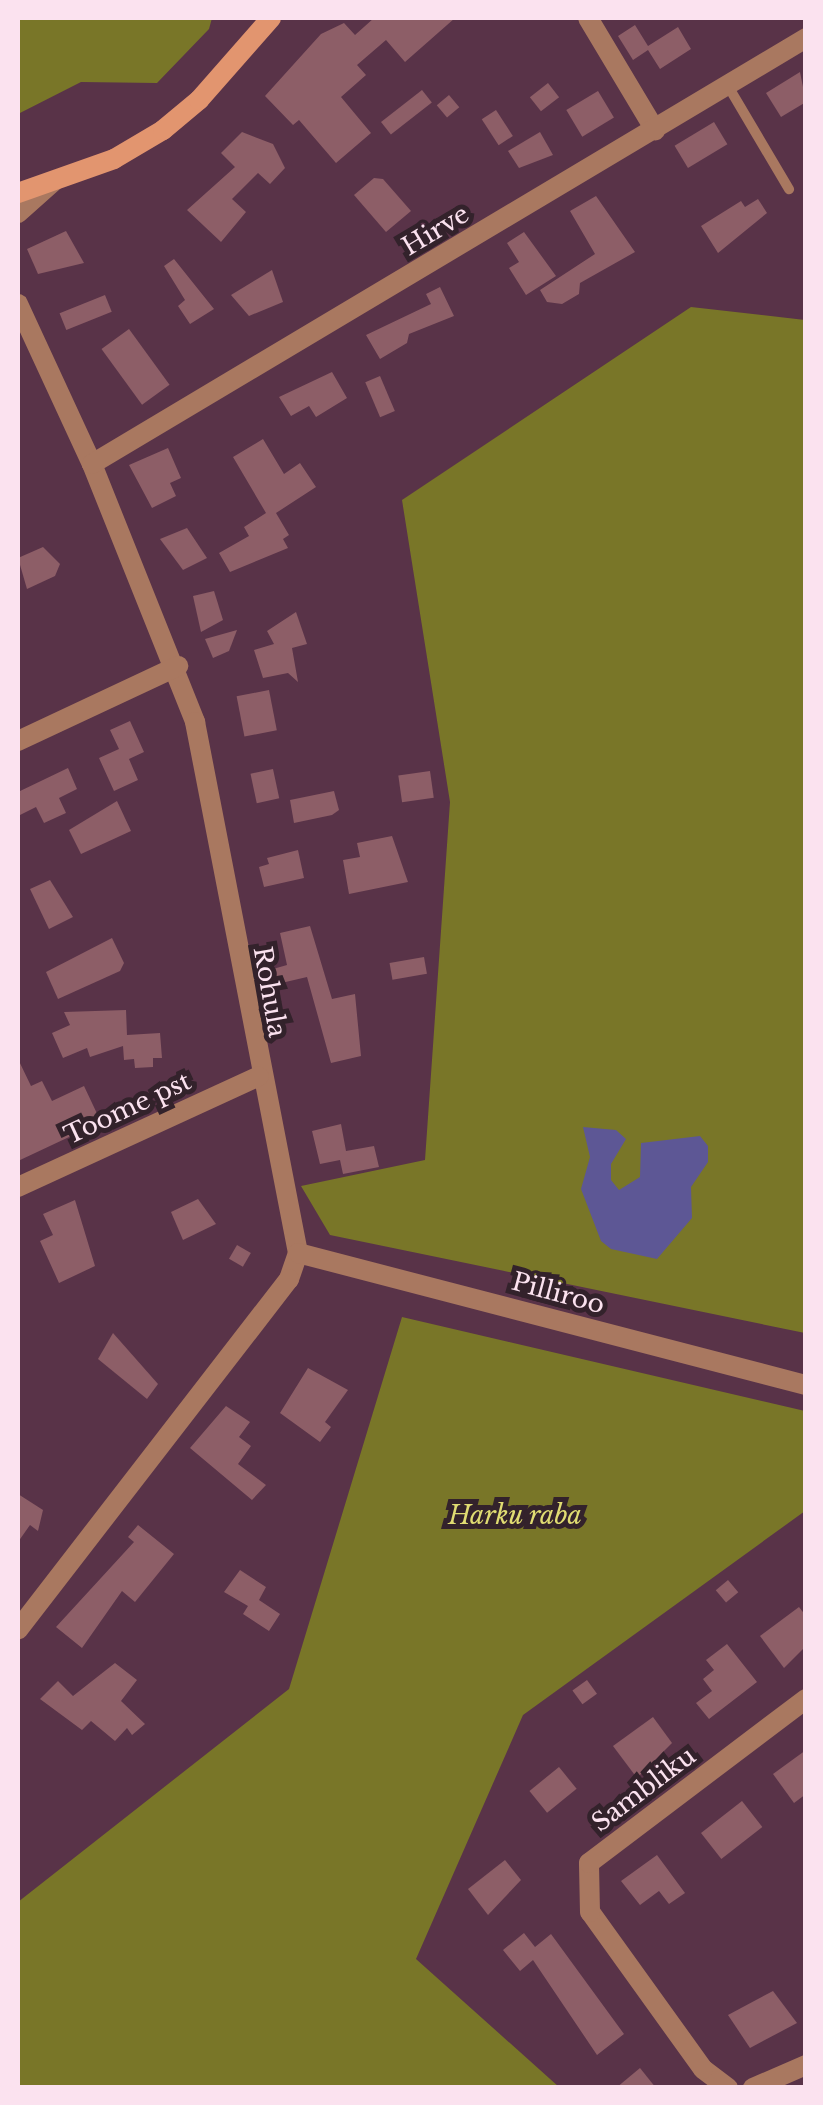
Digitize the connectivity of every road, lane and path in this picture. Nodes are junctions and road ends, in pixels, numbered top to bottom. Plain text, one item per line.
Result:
1 (272, 18) edge
2 (588, 18) edge
3 (806, 38) edge
4 (728, 86) junction
5 (655, 130) junction
6 (18, 180) edge
7 (54, 182) junction
8 (789, 190) dead end
9 (18, 193) edge
10 (18, 213) edge
11 (18, 304) edge
12 (92, 464) junction
13 (178, 666) junction
14 (18, 742) edge
15 (259, 1076) junction
16 (18, 1187) edge
17 (298, 1253) junction
18 (806, 1385) edge
19 (18, 1630) edge
20 (806, 1699) edge
21 (806, 2065) edge
22 (728, 2088) edge
23 (753, 2088) edge

1 - 7 main road
2 - 5 street
3 - 4 street, Hirve
4 - 5 street, Hirve
4 - 8 lane
5 - 12 street, Hirve
6 - 7 main road
7 - 9 main road
7 - 10 street
11 - 12 street, Rohula
12 - 13 street, Rohula
13 - 14 street
13 - 15 street, Rohula
15 - 16 street, Toome pst
15 - 17 street, Rohula
17 - 18 street, Pilliroo
17 - 19 street
20 - 22 street, Sambliku
21 - 23 street

